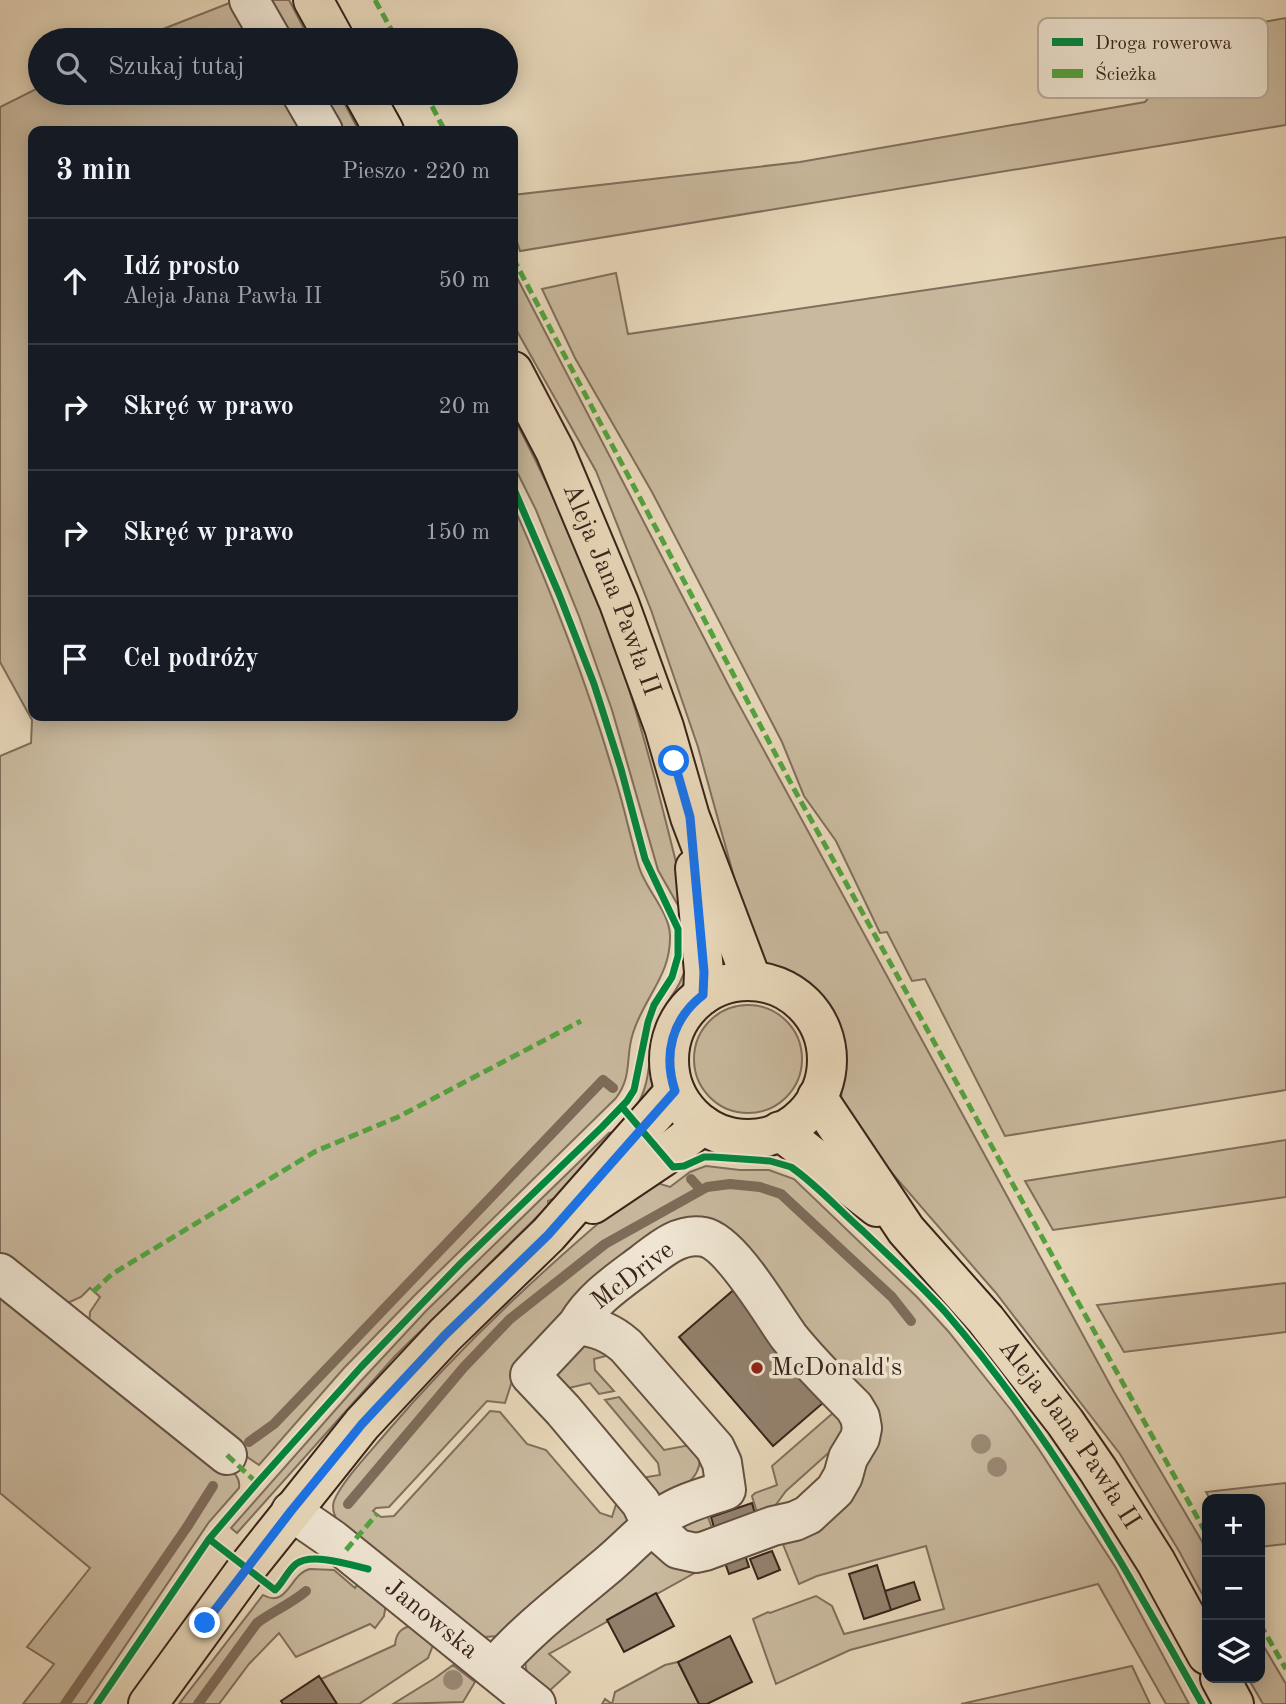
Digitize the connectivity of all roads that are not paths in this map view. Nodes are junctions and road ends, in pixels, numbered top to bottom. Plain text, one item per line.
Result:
1 (249, 0) edge
2 (313, 0) edge
3 (265, 28) edge
4 (328, 28) edge
5 (308, 105) edge
6 (370, 105) edge
7 (320, 126) edge
8 (381, 126) edge
9 (518, 381) edge
10 (690, 817) junction
11 (752, 981) junction
12 (703, 995) junction
13 (675, 1091) junction
14 (817, 1097) junction
15 (703, 1125) junction
16 (780, 1131) junction
17 (906, 1230) junction
18 (548, 1235) junction
19 (0, 1273) edge
20 (577, 1325) junction
21 (227, 1455) dead end
22 (291, 1511) junction
23 (652, 1526) junction
24 (1202, 1646) edge
25 (493, 1669) junction
26 (1223, 1683) edge
27 (148, 1704) edge
28 (537, 1704) edge
29 (1234, 1704) edge

1 - 3 street
2 - 4 main road
5 - 7 street
6 - 8 main road
9 - 10 main road, Aleja Jana Pawła II
10 - 11 main road, Aleja Jana Pawła II
10 - 12 main road, Aleja Jana Pawła II
11 - 12 main road
11 - 14 main road
12 - 13 main road
13 - 15 main road
13 - 18 main road
14 - 16 main road
14 - 17 main road, Aleja Jana Pawła II
15 - 16 main road
15 - 18 main road
16 - 17 main road, Aleja Jana Pawła II
17 - 24 main road, Aleja Jana Pawła II
18 - 22 main road
19 - 21 street
20 - 23 street, McDrive
20 - 23 street
20 - 23 street, McDrive
22 - 25 street, Janowska
22 - 27 main road
23 - 25 street
25 - 28 street, Janowska
26 - 29 main road

